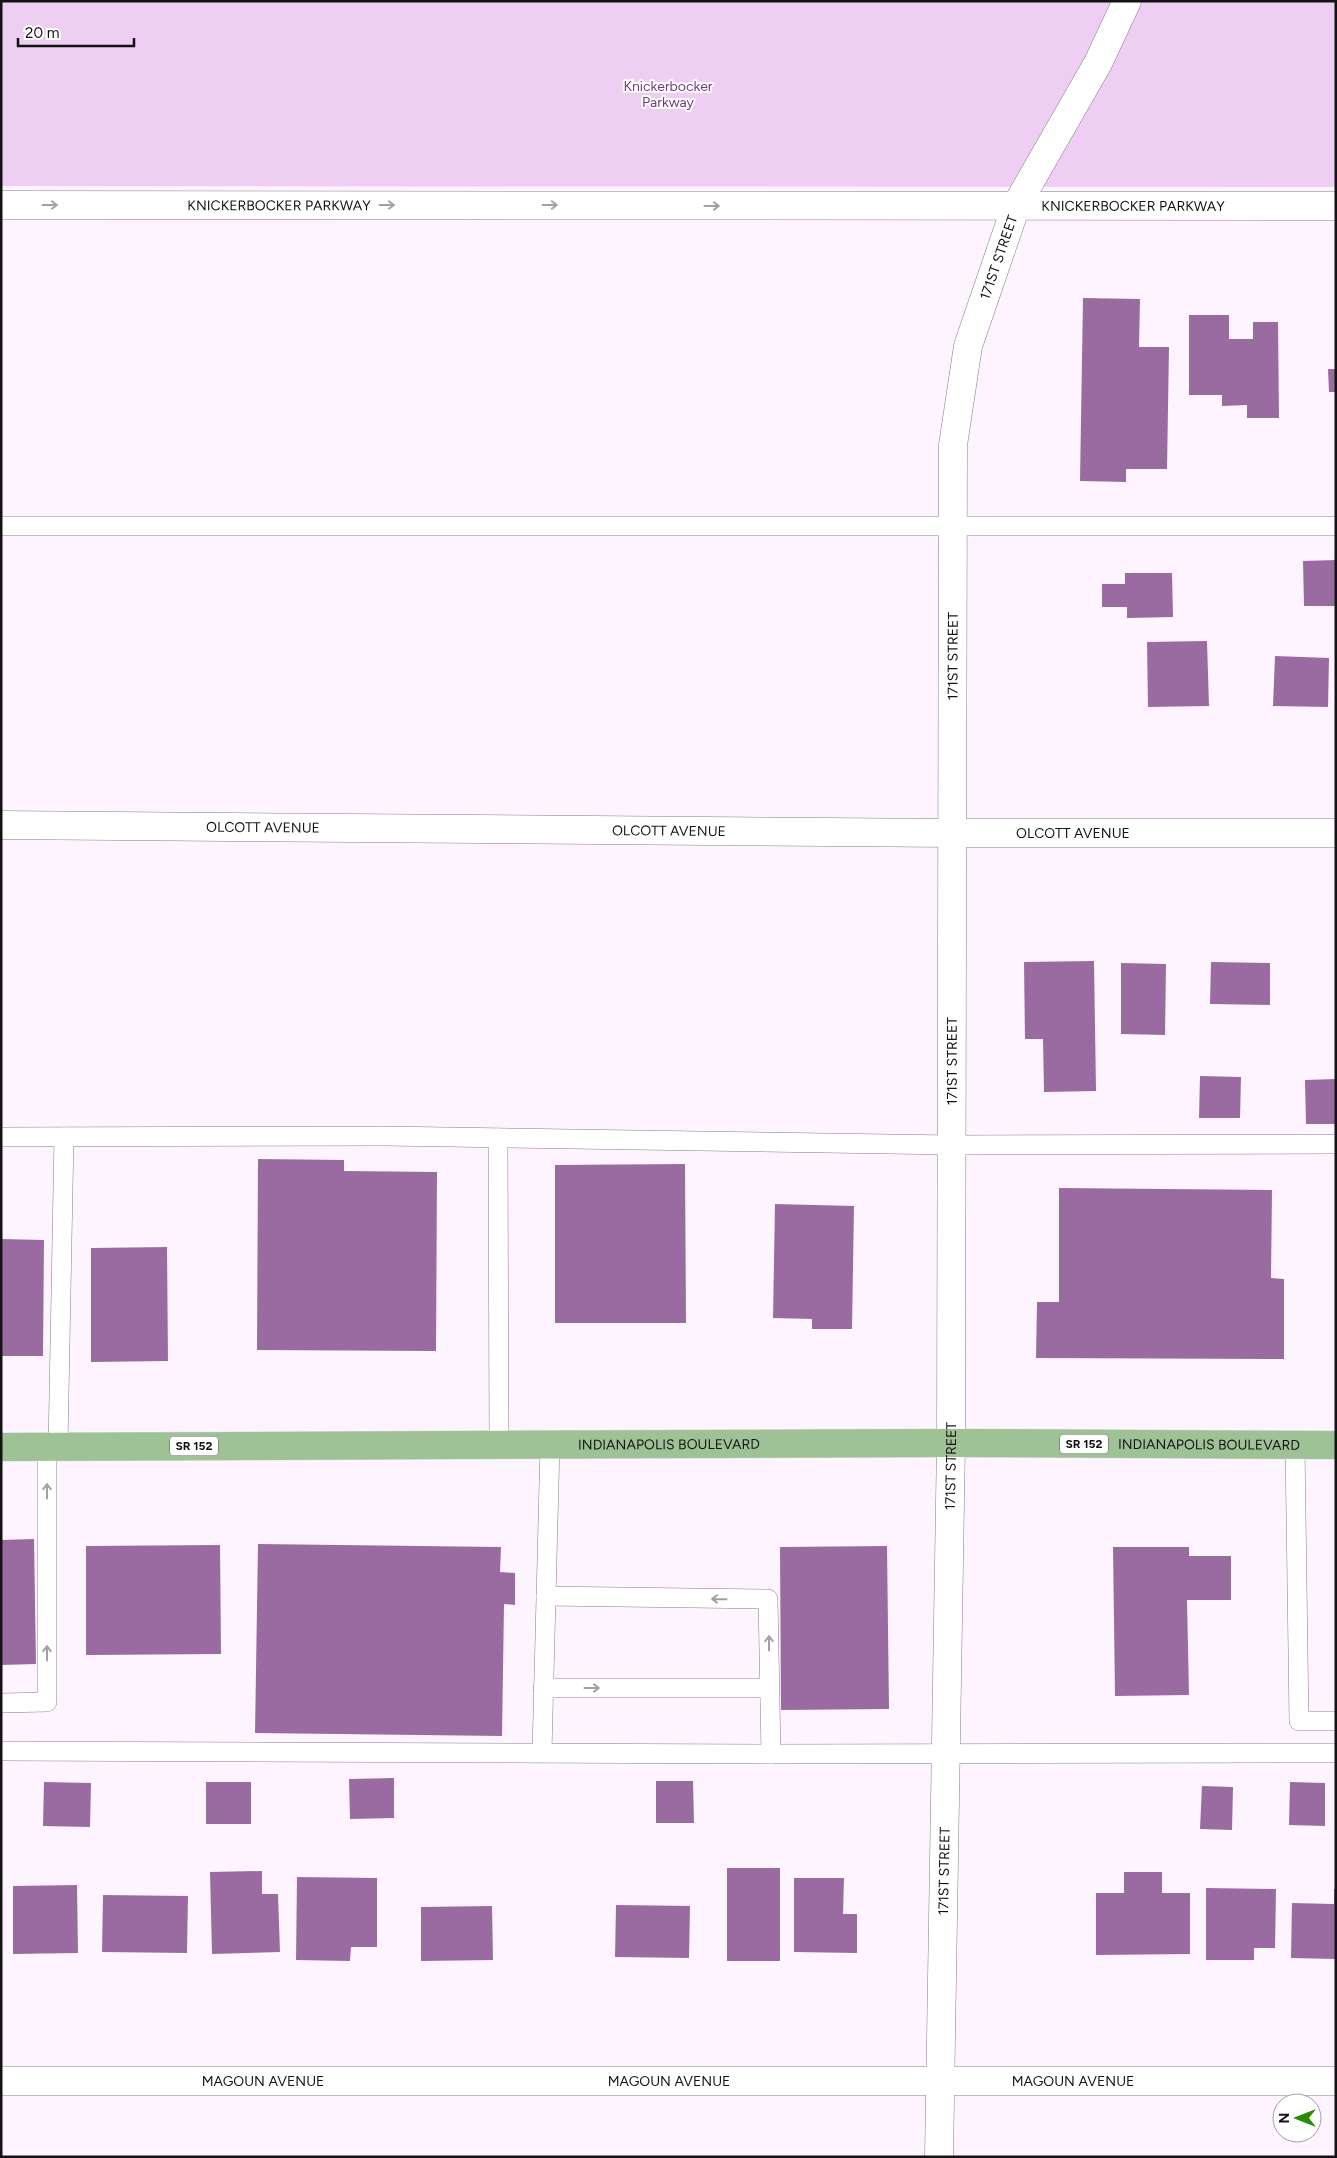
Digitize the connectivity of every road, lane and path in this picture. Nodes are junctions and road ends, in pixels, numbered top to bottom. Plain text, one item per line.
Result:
1 (1127, 1) edge
2 (1, 205) edge
3 (1016, 206) junction
4 (1336, 206) edge
5 (1, 526) edge
6 (953, 526) junction
7 (1336, 526) edge
8 (1, 825) edge
9 (953, 833) junction
10 (1336, 833) edge
11 (1, 1137) edge
12 (64, 1137) junction
13 (498, 1138) junction
14 (1336, 1144) edge
15 (952, 1145) junction
16 (1336, 1433) edge
17 (951, 1443) junction
18 (499, 1445) junction
19 (550, 1445) junction
20 (1295, 1445) junction
21 (1336, 1445) edge
22 (1, 1447) edge
23 (53, 1447) junction
24 (546, 1596) junction
25 (543, 1688) junction
26 (769, 1688) junction
27 (1, 1703) edge
28 (1336, 1721) edge
29 (1, 1751) edge
30 (542, 1752) junction
31 (945, 1752) junction
32 (1336, 1752) edge
33 (771, 1754) junction
34 (940, 2080) junction
35 (1, 2081) edge
36 (1336, 2081) edge
37 (939, 2157) edge

1 - 3 street, 171ST STREET
2 -> 3 street, KNICKERBOCKER PARKWAY
3 - 4 street, KNICKERBOCKER PARKWAY
3 - 6 street, 171ST STREET
5 - 6 lane
6 - 7 lane
6 - 9 street, 171ST STREET
8 - 9 street, OLCOTT AVENUE
9 - 10 street, OLCOTT AVENUE
9 - 15 street, 171ST STREET
11 - 12 lane
12 - 13 lane
12 - 23 lane
13 - 15 lane
13 - 18 lane
14 - 15 lane
15 - 17 street, 171ST STREET
16 - 21 lane
17 - 19 main road, INDIANAPOLIS BOULEVARD / SR 152
17 - 20 main road, INDIANAPOLIS BOULEVARD / SR 152
17 - 31 street, 171ST STREET
18 - 19 main road, INDIANAPOLIS BOULEVARD / SR 152
18 - 23 main road, INDIANAPOLIS BOULEVARD / SR 152
19 - 24 lane
20 - 21 main road, INDIANAPOLIS BOULEVARD / SR 152
20 - 28 lane
22 - 23 main road, INDIANAPOLIS BOULEVARD / SR 152
27 -> 23 lane
24 - 25 lane
26 -> 24 lane
25 -> 26 lane
25 - 30 lane
26 - 33 lane
29 - 30 lane
30 - 33 lane
31 - 32 lane
31 - 33 lane
31 - 34 street, 171ST STREET
34 - 35 street, MAGOUN AVENUE
34 - 36 street, MAGOUN AVENUE
34 - 37 street, 171ST STREET

